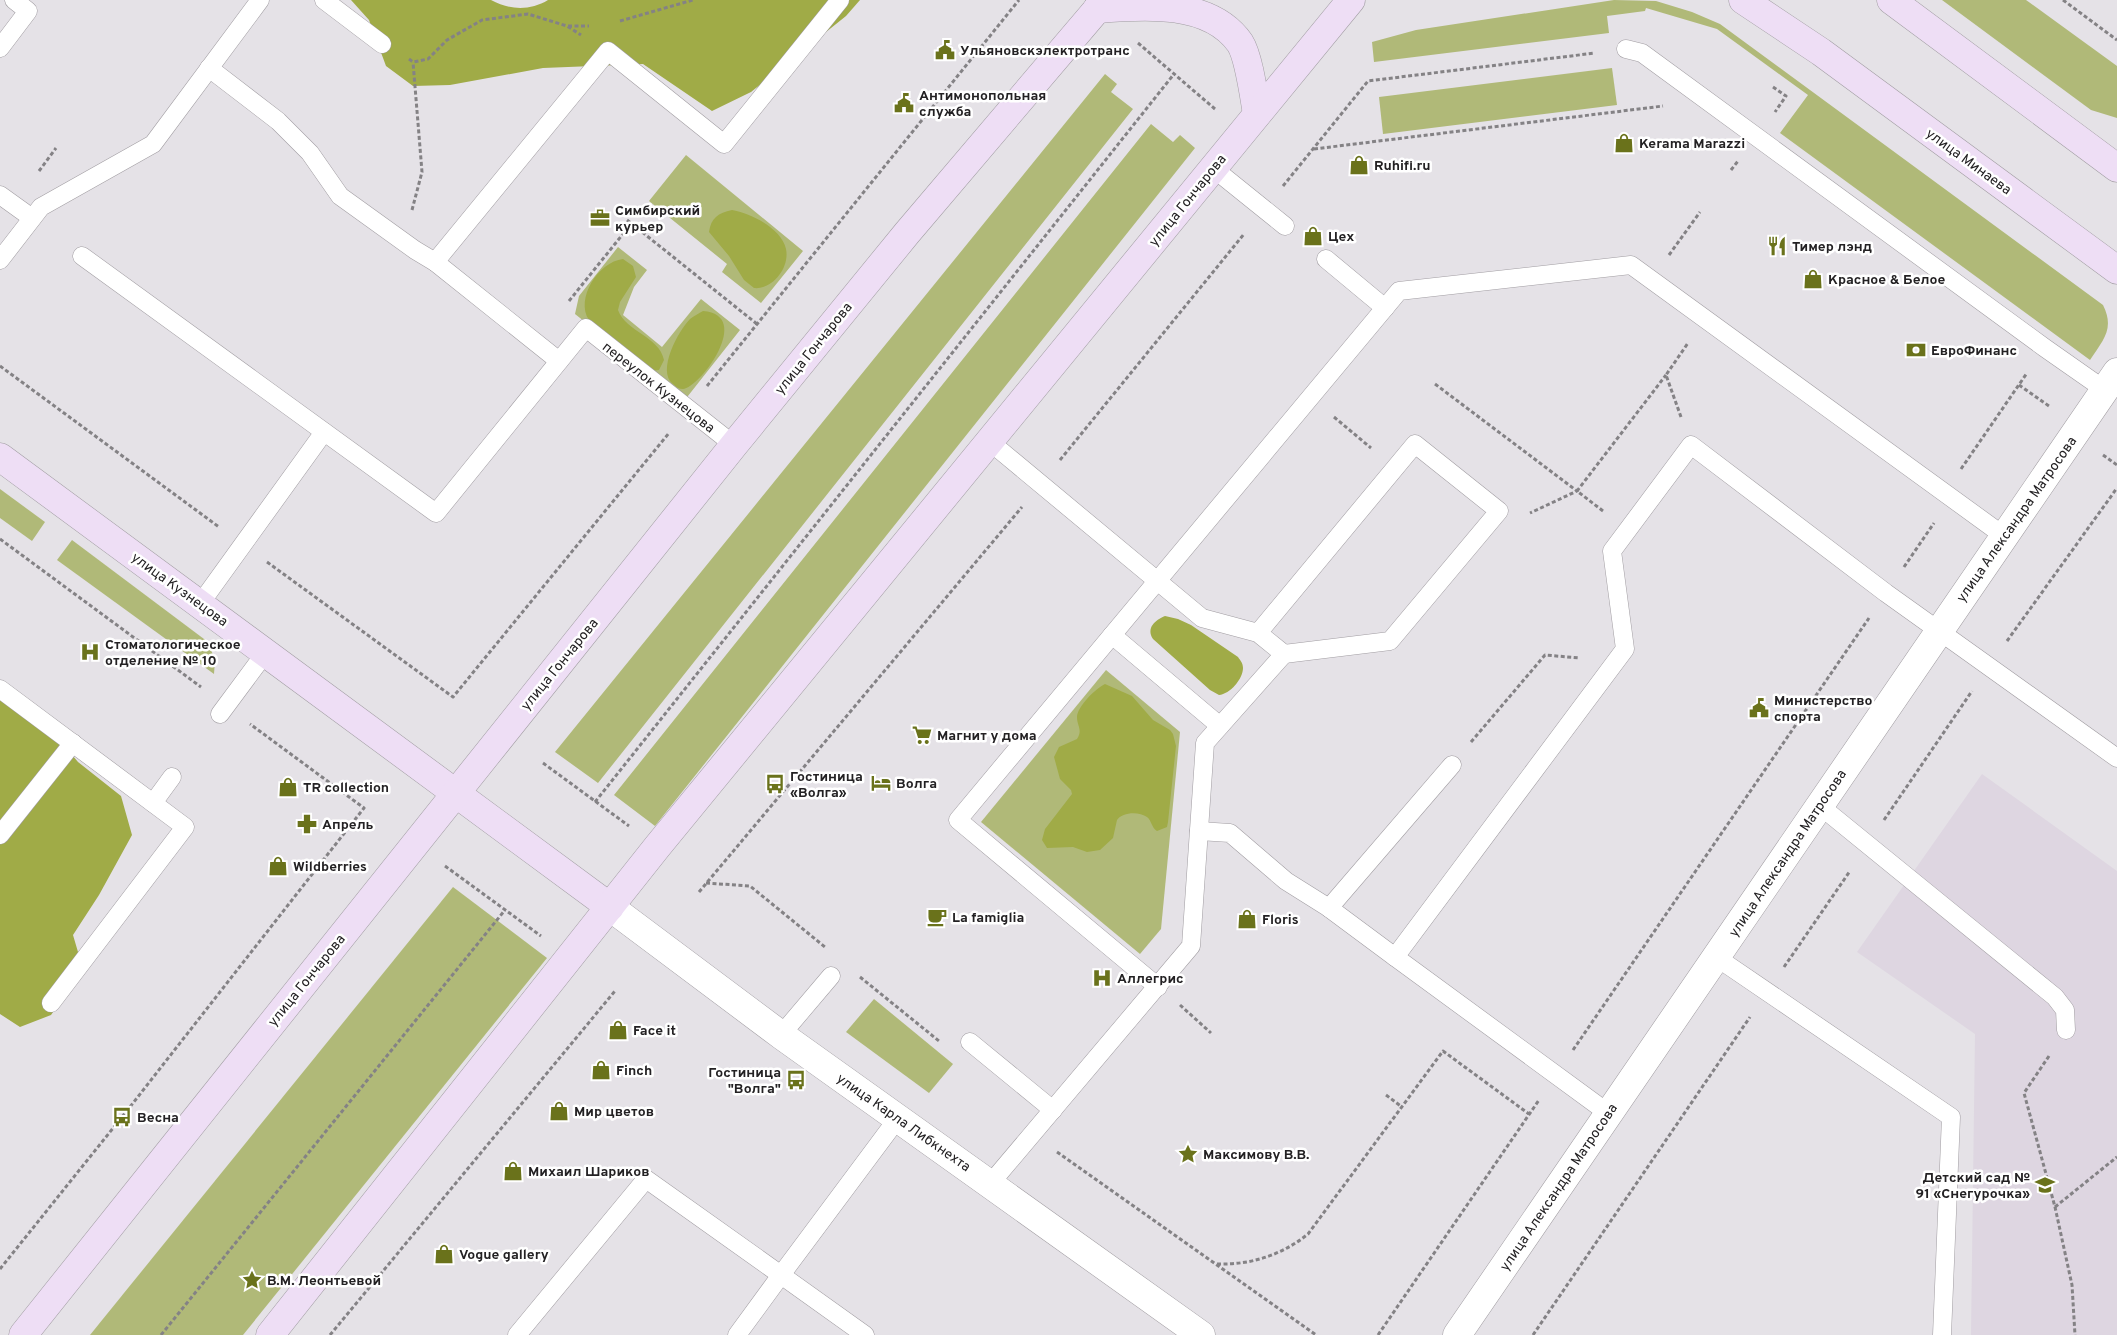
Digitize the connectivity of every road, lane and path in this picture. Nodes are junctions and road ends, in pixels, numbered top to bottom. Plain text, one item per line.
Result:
1 (14, 0) edge
2 (260, 0) edge
3 (324, 0) edge
4 (694, 0) edge
5 (840, 0) edge
6 (1019, 0) edge
7 (1351, 0) edge
8 (1742, 0) edge
9 (1891, 0) edge
10 (2063, 0) edge
11 (1101, 5) edge
12 (611, 24) dead end
13 (567, 26) junction
14 (593, 26) dead end
15 (2117, 40) edge
16 (1137, 43) dead end
17 (382, 44) joint
18 (0, 48) edge
19 (1626, 49) joint
20 (608, 52) junction
21 (413, 62) junction
22 (209, 68) junction
23 (1174, 74) junction
24 (1707, 101) junction
25 (1216, 109) dead end
26 (1257, 114) junction
27 (56, 148) dead end
28 (1313, 149) junction
29 (42, 167) dead end
30 (1213, 168) junction
31 (2117, 168) edge
32 (0, 196) edge
33 (1264, 209) junction
34 (1700, 212) dead end
35 (32, 218) junction
36 (627, 220) dead end
37 (631, 224) junction
38 (1285, 226) dead end
39 (415, 250) junction
40 (82, 256) dead end
41 (1326, 259) dead end
42 (0, 260) edge
43 (435, 262) junction
44 (2117, 270) edge
45 (1651, 279) junction
46 (1385, 308) junction
47 (1706, 318) junction
48 (757, 324) junction
49 (536, 343) junction
50 (2045, 348) junction
51 (559, 361) junction
52 (1666, 375) junction
53 (2113, 380) edge
54 (1435, 384) dead end
55 (1310, 398) junction
56 (688, 410) junction
57 (324, 432) junction
58 (990, 441) junction
59 (734, 445) junction
60 (1691, 446) junction
61 (1372, 448) dead end
62 (0, 456) edge
63 (1040, 484) junction
64 (2117, 488) edge
65 (1577, 492) junction
66 (1951, 497) junction
67 (1628, 530) junction
68 (2004, 536) junction
69 (0, 539) edge
70 (1158, 581) junction
71 (1886, 593) junction
72 (200, 604) junction
73 (1939, 630) junction
74 (1258, 633) junction
75 (1112, 636) junction
76 (266, 652) junction
77 (1284, 654) junction
78 (1545, 656) dead end
79 (1990, 666) junction
80 (0, 689) edge
81 (453, 697) dead end
82 (223, 710) junction
83 (1220, 726) junction
84 (73, 743) junction
85 (2117, 758) edge
86 (542, 763) dead end
87 (1452, 765) joint
88 (172, 777) dead end
89 (456, 792) junction
90 (595, 802) junction
91 (153, 803) junction
92 (1819, 805) junction
93 (631, 828) dead end
94 (1199, 831) junction
95 (0, 835) edge
96 (1868, 845) junction
97 (445, 866) dead end
98 (706, 883) junction
99 (699, 892) dead end
100 (610, 906) junction
101 (1328, 908) junction
102 (505, 910) junction
103 (546, 940) dead end
104 (827, 949) dead end
105 (1395, 957) junction
106 (1716, 957) junction
107 (858, 974) dead end
108 (831, 976) dead end
109 (1158, 987) junction
110 (615, 991) dead end
111 (1767, 992) junction
112 (1176, 1002) dead end
113 (51, 1003) dead end
114 (2066, 1030) joint
115 (1211, 1033) dead end
116 (781, 1035) junction
117 (970, 1042) dead end
118 (942, 1043) dead end
119 (1556, 1075) junction
120 (1386, 1095) dead end
121 (1402, 1107) junction
122 (1053, 1110) junction
123 (1608, 1113) junction
124 (1530, 1114) junction
125 (898, 1118) junction
126 (1038, 1128) junction
127 (2117, 1158) edge
128 (990, 1184) junction
129 (2055, 1208) junction
130 (1216, 1264) junction
131 (0, 1269) edge
132 (781, 1275) junction
133 (23, 1335) edge
134 (161, 1335) edge
135 (270, 1335) edge
136 (330, 1335) edge
137 (517, 1335) edge
138 (736, 1335) edge
139 (865, 1335) edge
140 (1201, 1335) edge
141 (1316, 1335) edge
142 (1378, 1335) edge
143 (1457, 1335) edge
144 (1533, 1335) edge
145 (1942, 1335) edge
146 (2075, 1335) edge

1 - 18 lane
2 - 22 lane
3 - 17 lane
4 - 12 path
5 - 20 lane
6 - 48 path
7 - 26 main road, улица Гончарова
8 - 44 main road, улица Минаева
9 - 31 main road
10 - 15 path
11 - 26 main road
11 - 59 main road, улица Гончарова
13 - 14 path
13 - 20 path
13 - 21 path
16 - 23 path
17 - 21 path
19 - 24 lane
19 - 28 path
20 - 43 lane
21 - 39 path
22 - 35 lane
22 - 39 lane
23 - 25 path
23 - 90 path
24 - 28 path
24 - 50 lane
26 - 30 main road, улица Гончарова
27 - 29 path
28 - 33 path
30 - 33 lane
30 - 58 main road, улица Гончарова
32 - 35 lane
33 - 38 lane
33 - 63 path
34 - 45 path
35 - 42 lane
36 - 37 path
37 - 48 path
37 - 49 path
39 - 43 lane
40 - 57 lane
41 - 46 lane
43 - 49 lane
45 - 46 lane
45 - 47 lane
46 - 55 lane
47 - 52 path
47 - 66 lane
48 - 56 path
49 - 51 lane
50 - 53 lane
50 - 66 path
51 - 56 lane, переулок Кузнецова
51 - 57 lane
52 - 60 path
52 - 65 path
53 - 68 street, улица Александра Матросова
54 - 65 path
55 - 61 path
55 - 70 lane
56 - 59 lane, переулок Кузнецова
56 - 81 path
57 - 72 lane
58 - 63 lane
58 - 100 main road, улица Гончарова
59 - 89 main road, улица Гончарова
60 - 67 lane
60 - 71 lane
62 - 72 main road, улица Кузнецова
63 - 70 lane
63 - 98 path
64 - 79 path
65 - 67 path
66 - 68 lane
66 - 71 path
67 - 105 lane
68 - 73 street, улица Александра Матросова
69 - 82 path
70 - 74 lane
70 - 75 lane
71 - 73 lane
71 - 119 path
72 - 76 main road, улица Кузнецова
73 - 79 lane
73 - 92 street, улица Александра Матросова
74 - 77 lane
74 - 77 lane
75 - 83 lane
75 - 109 lane
76 - 82 lane
76 - 89 main road, улица Кузнецова
77 - 83 lane
78 - 87 path
79 - 85 lane
79 - 96 path
80 - 84 lane
82 - 131 path
83 - 94 lane
84 - 91 lane
84 - 95 lane
86 - 90 path
87 - 101 lane
88 - 91 lane
89 - 100 main road, улица Кузнецова
89 - 133 main road, улица Гончарова
90 - 93 path
91 - 113 lane
92 - 96 lane
92 - 106 street, улица Александра Матросова
94 - 101 lane
94 - 109 lane
96 - 111 path
96 - 114 lane
97 - 102 path
98 - 99 path
98 - 104 path
100 - 116 street, улица Карла Либкнехта
100 - 135 main road, улица Гончарова
101 - 105 lane
102 - 103 path
102 - 134 path
105 - 119 lane
106 - 111 lane
106 - 123 street, улица Александра Матросова
107 - 118 path
108 - 116 lane
109 - 122 lane
110 - 136 path
111 - 144 path
111 - 145 lane
112 - 115 path
114 - 129 path
116 - 125 street, улица Карла Либкнехта
117 - 122 lane
119 - 123 lane
119 - 124 path
120 - 121 path
121 - 124 path
121 - 130 path
122 - 126 lane
123 - 143 street, улица Александра Матросова
124 - 142 path
125 - 128 street, улица Карла Либкнехта
125 - 132 lane
126 - 128 lane
126 - 130 path
127 - 129 path
128 - 140 street, улица Карла Либкнехта
129 - 146 path
130 - 141 path
132 - 137 lane
132 - 138 lane
132 - 139 lane

